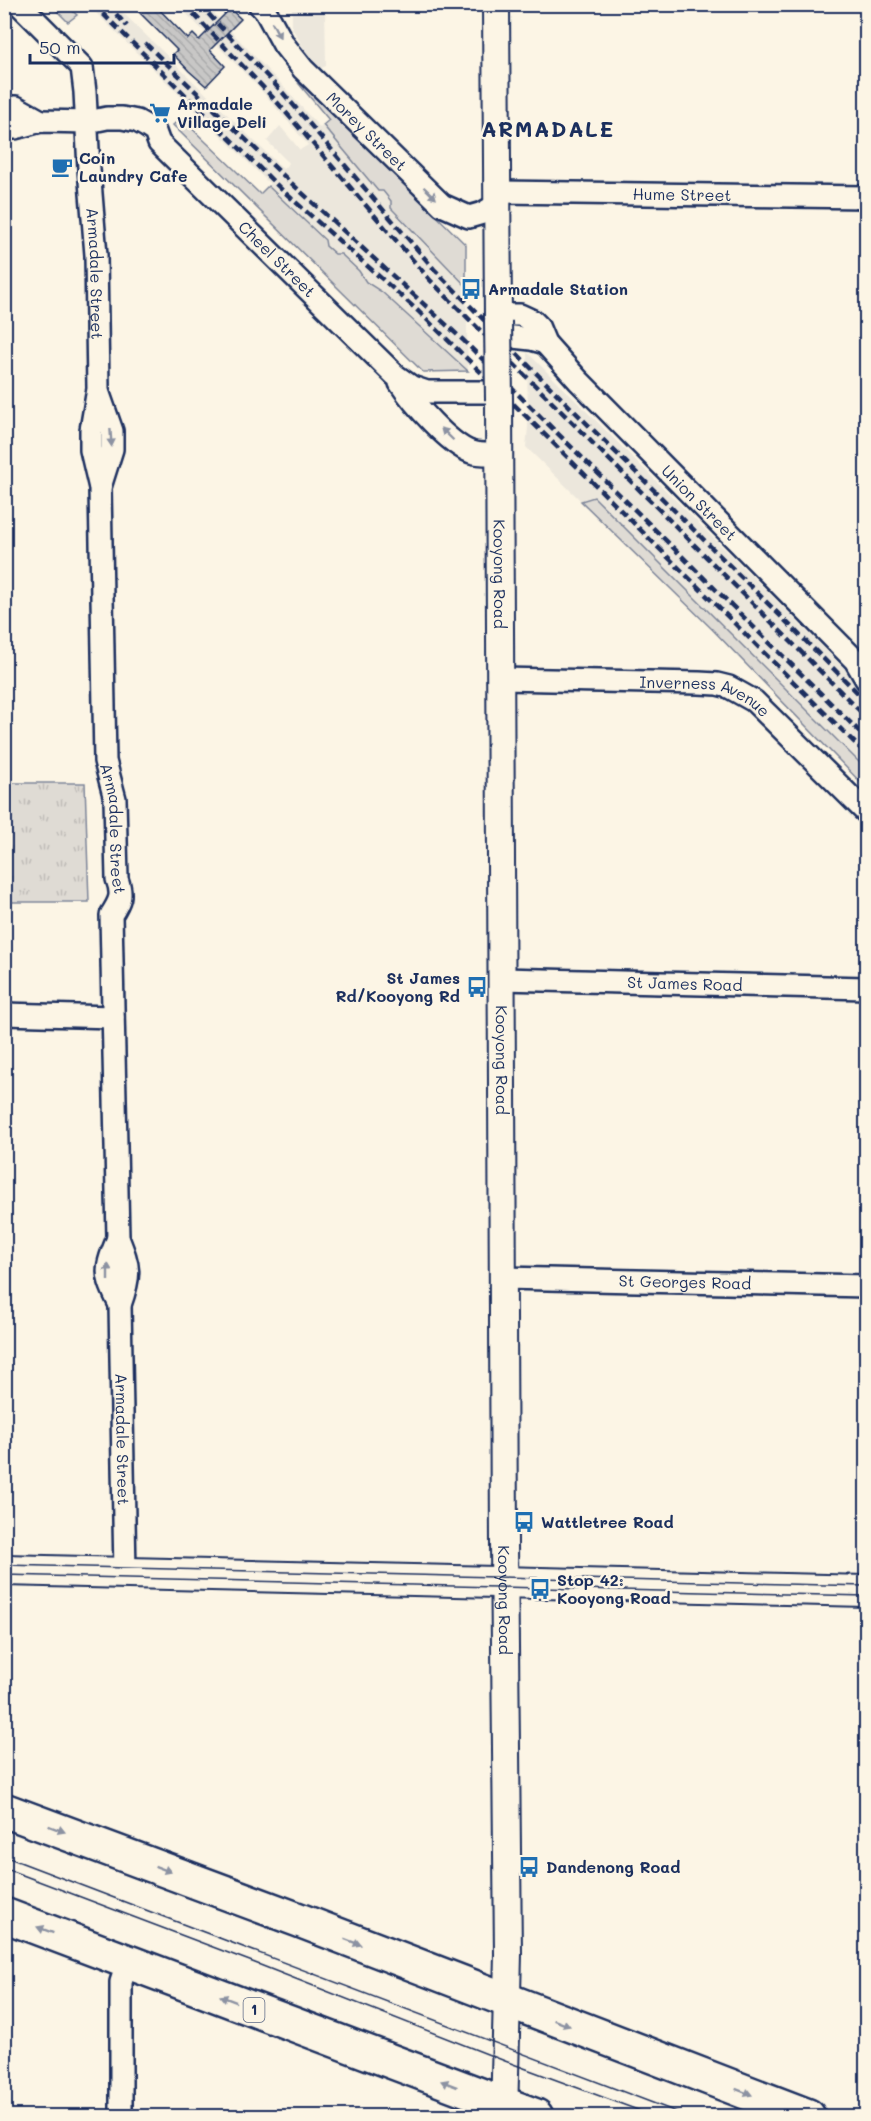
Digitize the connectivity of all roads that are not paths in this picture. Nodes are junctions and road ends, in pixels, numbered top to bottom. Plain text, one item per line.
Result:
1 (20, 4) edge
2 (259, 4) edge
3 (496, 4) edge
4 (4, 107) edge
5 (40, 121) junction
6 (88, 122) junction
7 (4, 128) edge
8 (867, 197) edge
9 (498, 198) junction
10 (503, 324) junction
11 (395, 375) junction
12 (496, 394) junction
13 (499, 454) junction
14 (861, 662) edge
15 (501, 679) junction
16 (867, 680) edge
17 (867, 812) edge
18 (502, 979) junction
19 (867, 988) edge
20 (4, 1014) edge
21 (113, 1017) junction
22 (503, 1278) junction
23 (867, 1286) edge
24 (4, 1570) edge
25 (125, 1573) junction
26 (505, 1583) junction
27 (867, 1591) edge
28 (4, 1810) edge
29 (4, 1915) edge
30 (128, 1961) junction
31 (507, 2002) junction
32 (504, 2110) edge
33 (121, 2116) edge
34 (536, 2116) edge
35 (808, 2116) edge

1 - 6 street
2 -> 9 street, Morey Street
3 - 9 street, Kooyong Road
4 - 5 street
5 - 6 street, Cheel Street
5 - 7 street
6 - 11 street, Cheel Street
6 - 21 street, Armadale Street
8 - 9 street, Hume Street
9 - 10 street, Kooyong Road
10 - 12 street, Kooyong Road, bridge
10 - 14 street, Union Street
11 - 12 street, Cheel Street
13 -> 11 street, Cheel Street
12 - 13 street, Kooyong Road
13 - 15 street, Kooyong Road
14 - 16 street, Union Street
15 - 17 street, Inverness Avenue
15 - 18 street, Kooyong Road
18 - 19 street, St James Road
18 - 22 street, Kooyong Road
20 - 21 street
21 - 25 street, Armadale Street
22 - 23 street, St Georges Road
22 - 26 street, Kooyong Road
24 - 25 main road
25 - 26 main road
26 - 27 main road
26 - 31 street, Kooyong Road
28 -> 31 highway
30 -> 29 highway, 1
32 -> 30 highway, 1
30 - 33 street
31 - 32 street, Kooyong Road
31 -> 35 highway
32 - 34 highway, 1

